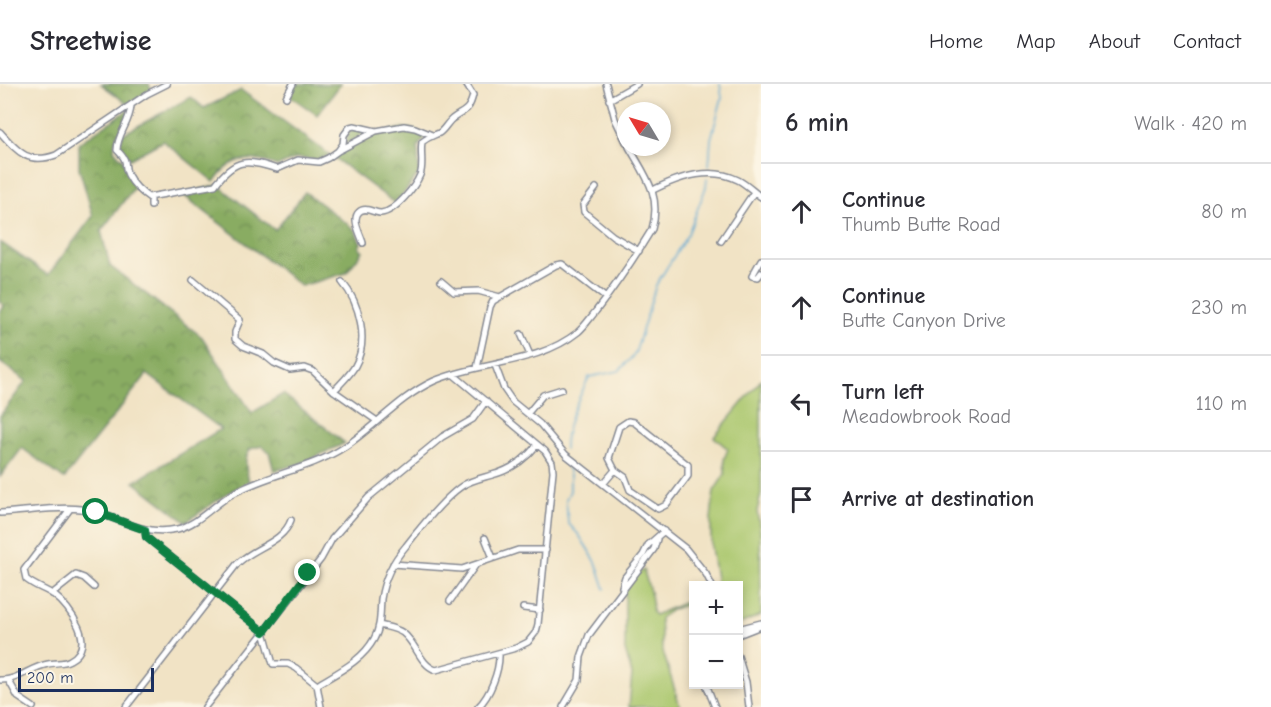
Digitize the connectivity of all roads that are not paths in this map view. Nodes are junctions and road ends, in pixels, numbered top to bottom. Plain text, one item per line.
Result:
1 (167, 84) edge
2 (293, 84) edge
3 (466, 84) edge
4 (606, 84) edge
5 (637, 84) edge
6 (286, 98) dead end
7 (609, 100) junction
8 (131, 106) junction
9 (617, 120) edge
10 (376, 131) junction
11 (0, 132) edge
12 (432, 135) junction
13 (338, 151) junction
14 (634, 156) edge
15 (596, 189) dead end
16 (653, 190) junction
17 (753, 192) junction
18 (149, 197) junction
19 (761, 197) edge
20 (151, 206) dead end
21 (721, 241) dead end
22 (363, 243) dead end
23 (639, 251) junction
24 (761, 260) edge
25 (761, 273) edge
26 (193, 280) dead end
27 (441, 281) dead end
28 (342, 282) dead end
29 (500, 297) junction
30 (606, 298) junction
31 (521, 334) dead end
32 (530, 355) junction
33 (495, 365) junction
34 (477, 368) junction
35 (454, 375) junction
36 (562, 389) dead end
37 (334, 391) junction
38 (486, 401) junction
39 (528, 413) junction
40 (377, 421) junction
41 (537, 445) junction
42 (615, 470) junction
43 (603, 484) junction
44 (70, 509) junction
45 (0, 513) edge
46 (291, 520) dead end
47 (145, 530) junction
48 (664, 531) junction
49 (485, 538) dead end
50 (546, 550) junction
51 (493, 558) junction
52 (393, 564) junction
53 (476, 565) junction
54 (710, 581) edge
55 (94, 587) dead end
56 (214, 593) junction
57 (52, 594) junction
58 (450, 602) dead end
59 (523, 608) dead end
60 (540, 610) junction
61 (761, 624) edge
62 (379, 625) junction
63 (752, 627) junction
64 (743, 628) edge
65 (264, 632) junction
66 (743, 632) edge
67 (499, 653) junction
68 (743, 672) edge
69 (0, 681) edge
70 (9, 681) junction
71 (317, 685) junction
72 (708, 689) edge
73 (33, 707) edge
74 (126, 707) edge
75 (205, 707) edge
76 (321, 707) edge
77 (478, 707) edge
78 (563, 707) edge
79 (715, 707) edge
80 (749, 707) edge

1 - 8 street
2 - 6 street
3 - 12 street
4 - 7 street
5 - 7 street
7 - 9 street
8 - 11 street
8 - 18 street
10 - 12 street
10 - 13 street
10 - 13 street
12 - 22 street
13 - 18 street
14 - 16 street
15 - 23 street
16 - 17 street
16 - 23 street
17 - 19 street
17 - 21 street
18 - 20 street
23 - 30 street
24 - 25 street
26 - 37 street
27 - 29 street
28 - 37 street
29 - 30 street
29 - 34 street
30 - 32 street
31 - 32 street
32 - 33 street
33 - 34 street
33 - 39 street
34 - 35 street
35 - 38 street
35 - 40 street
36 - 39 street
37 - 40 street
38 - 41 street
38 - 65 street
39 - 43 street
40 - 47 street
41 - 50 street
41 - 52 street
42 - 42 street
42 - 43 street
43 - 48 street
44 - 45 street
44 - 47 street
44 - 57 street
46 - 56 street
47 - 56 street
48 - 54 street
48 - 78 street
49 - 51 street
50 - 51 street
50 - 60 street
51 - 53 street
52 - 53 street
52 - 62 street
53 - 58 street
55 - 57 street
56 - 65 street
56 - 74 street
57 - 70 street
59 - 60 street
60 - 67 street
61 - 63 street
62 - 67 street
62 - 71 street
63 - 64 street
63 - 66 street
65 - 71 street
65 - 75 street
67 - 77 street
68 - 80 street
69 - 70 street
70 - 73 street
71 - 76 street
72 - 79 street

